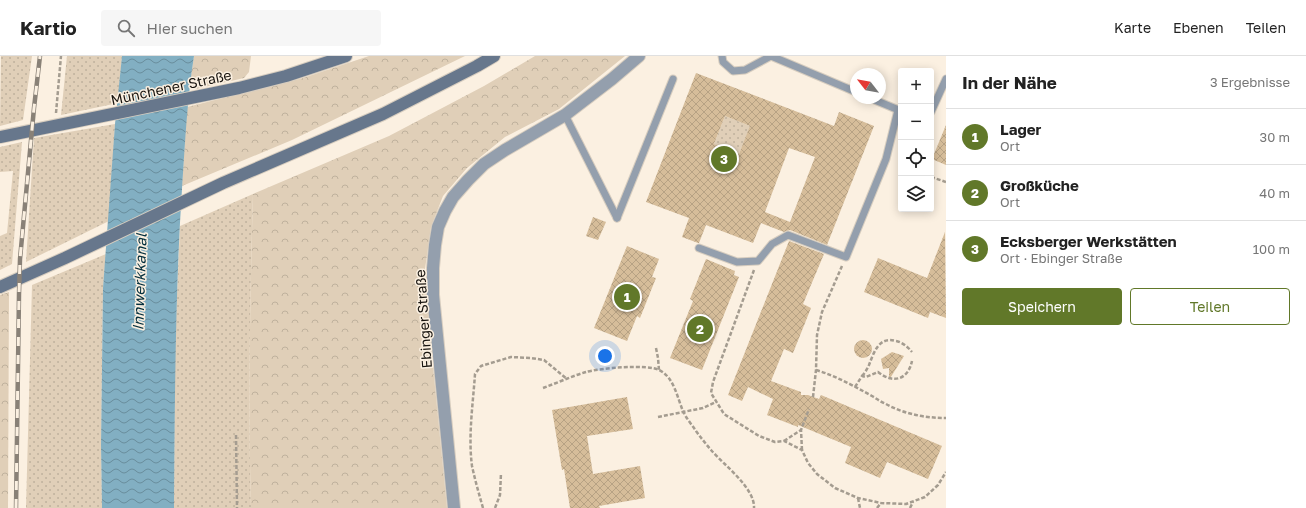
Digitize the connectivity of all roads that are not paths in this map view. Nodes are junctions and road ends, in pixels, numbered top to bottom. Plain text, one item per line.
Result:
1 (346, 56) edge
2 (494, 56) edge
3 (639, 56) edge
4 (722, 56) edge
5 (771, 56) edge
6 (673, 79) dead end
7 (946, 79) edge
8 (850, 89) edge
9 (884, 104) edge
10 (934, 105) edge
11 (898, 110) edge
12 (566, 115) junction
13 (898, 118) edge
14 (0, 137) edge
15 (699, 248) dead end
16 (0, 287) edge
17 (454, 508) edge

1 - 14 main road, Münchener Straße
2 - 16 main road
3 - 12 street, Ebinger Straße
4 - 5 lane
5 - 8 lane
6 - 12 lane
7 - 10 lane
9 - 11 lane
12 - 17 street, Ebinger Straße
13 - 15 lane

